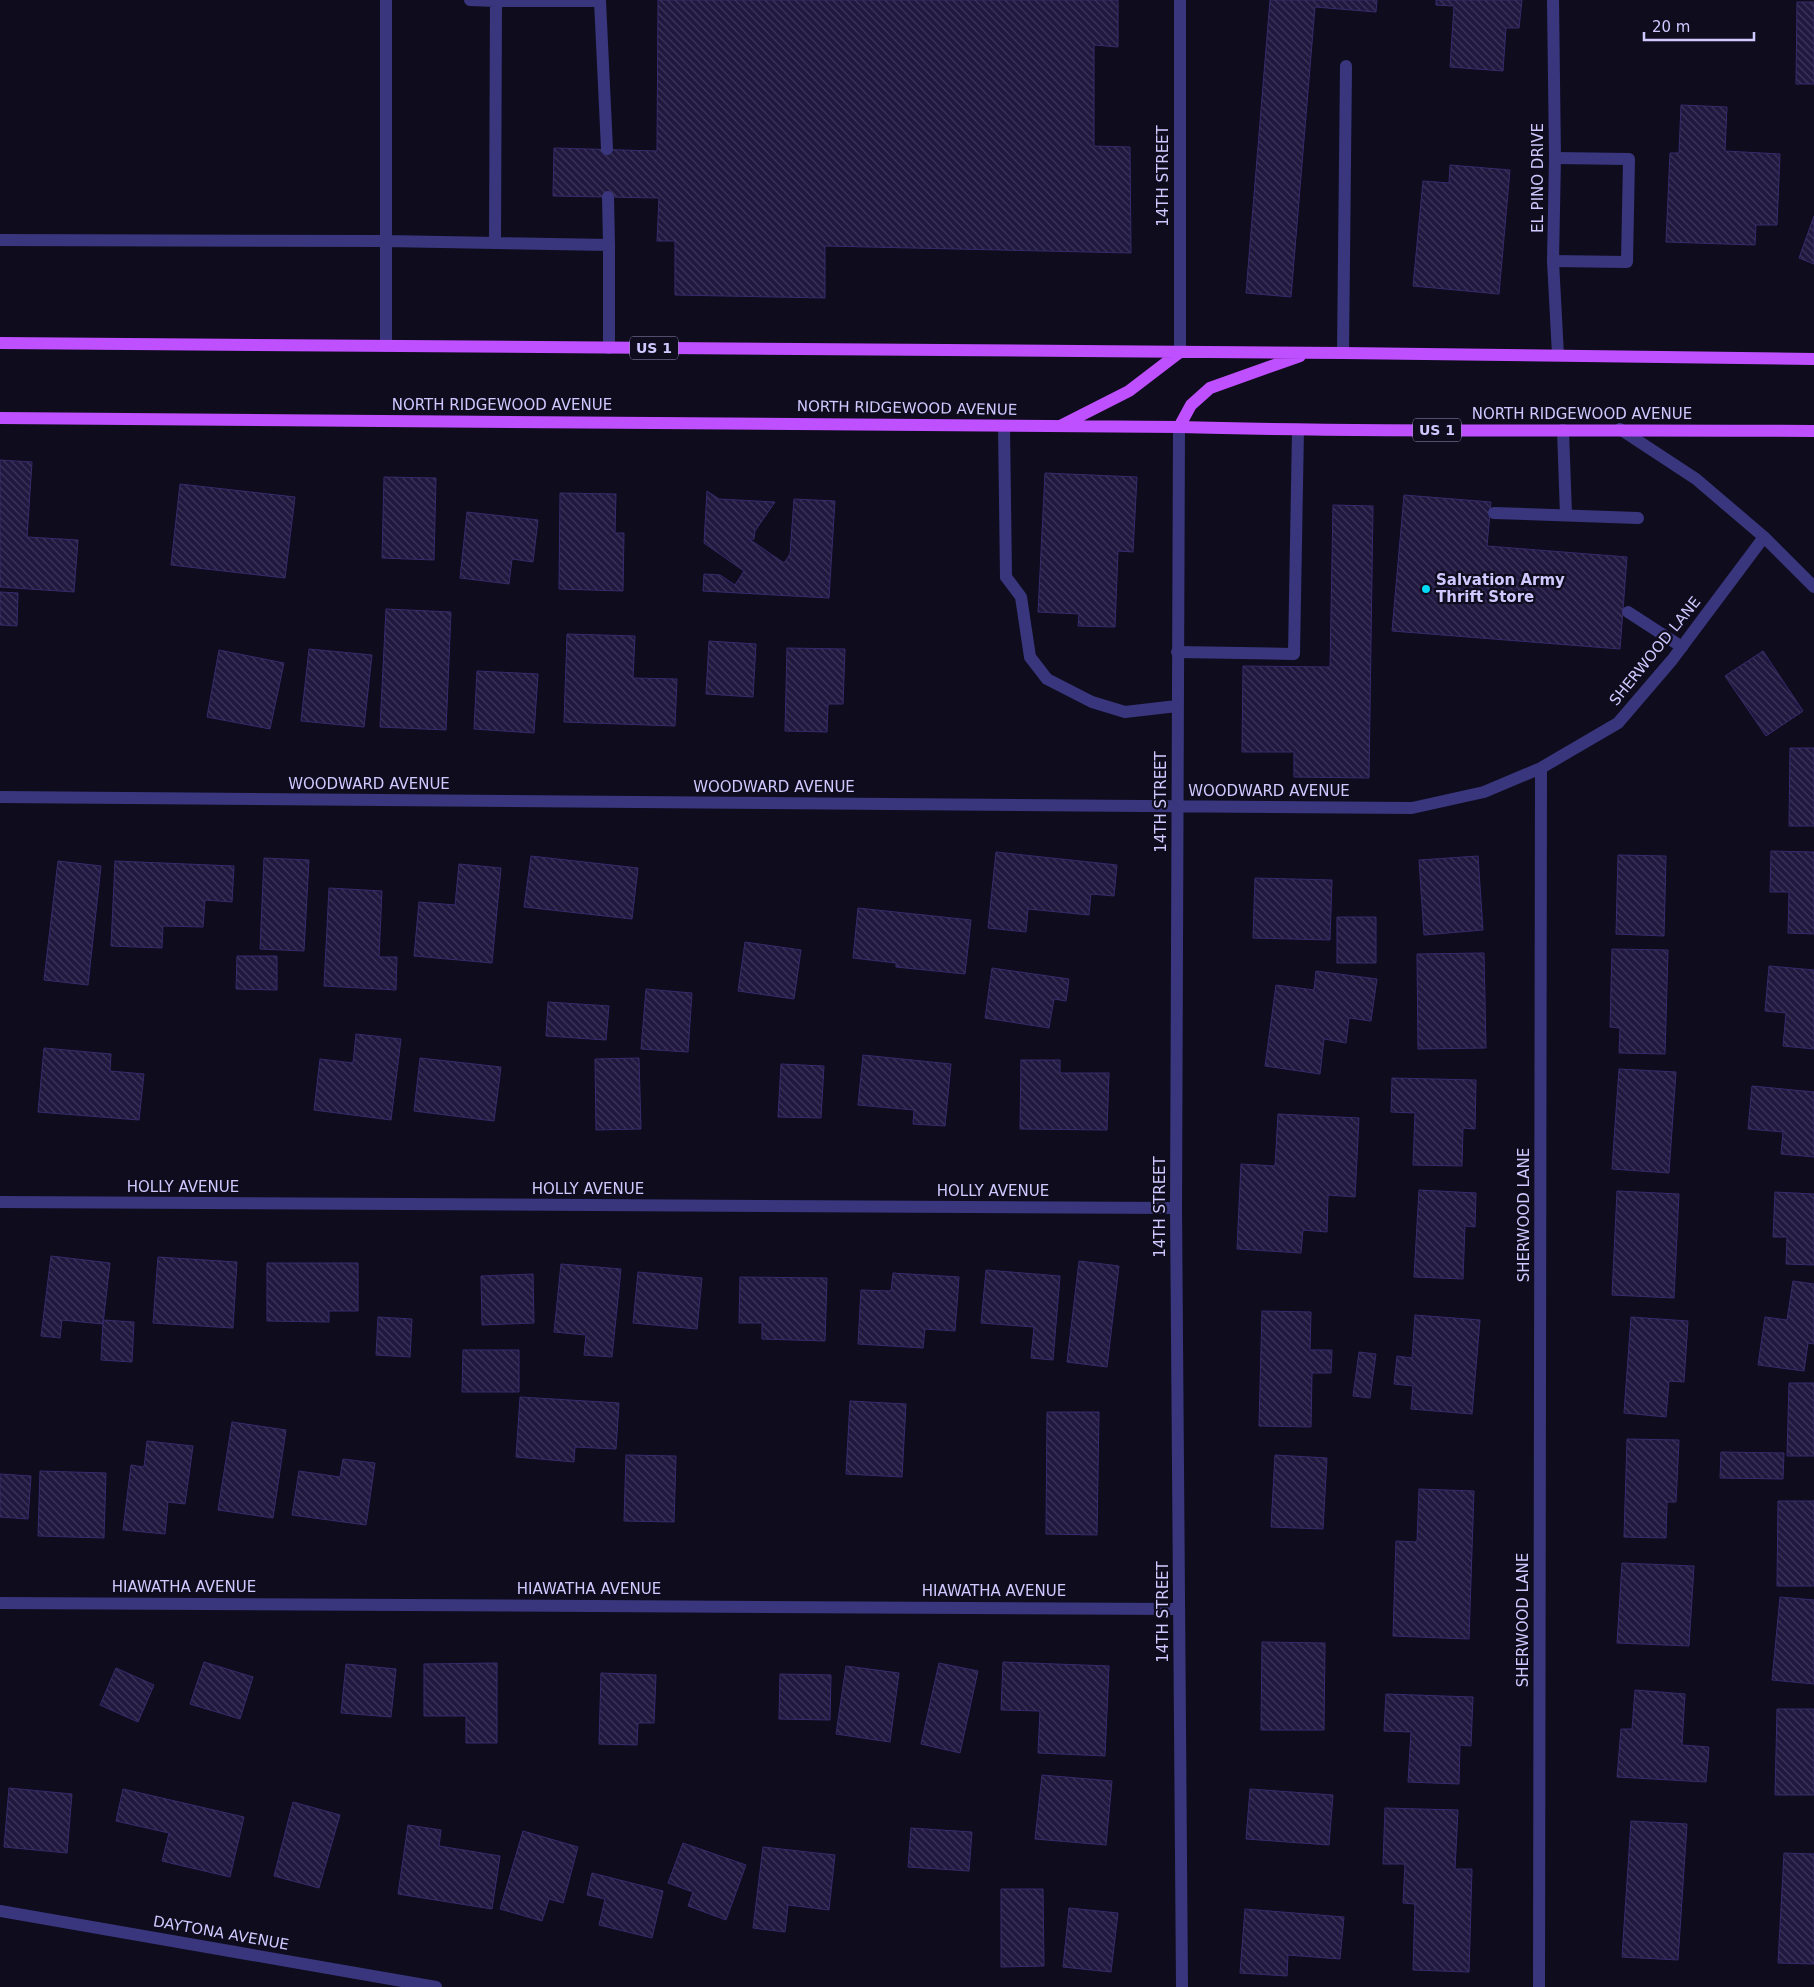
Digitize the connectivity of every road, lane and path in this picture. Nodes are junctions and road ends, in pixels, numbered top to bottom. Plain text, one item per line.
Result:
1 (386, 0) edge
2 (470, 0) edge
3 (1180, 0) edge
4 (1553, 0) edge
5 (496, 1) edge
6 (1346, 66) dead end
7 (607, 149) dead end
8 (1555, 158) junction
9 (608, 197) dead end
10 (0, 240) edge
11 (386, 241) junction
12 (495, 243) junction
13 (609, 245) junction
14 (1553, 261) junction
15 (0, 343) edge
16 (386, 346) junction
17 (609, 348) junction
18 (1180, 352) junction
19 (1307, 353) junction
20 (1343, 353) junction
21 (1558, 355) junction
22 (1814, 359) edge
23 (0, 418) edge
24 (1004, 426) junction
25 (1060, 426) junction
26 (1179, 427) junction
27 (1298, 430) junction
28 (1563, 430) junction
29 (1620, 430) junction
30 (1814, 431) edge
31 (1494, 513) dead end
32 (1566, 515) junction
33 (1638, 518) dead end
34 (1764, 537) junction
35 (1814, 587) edge
36 (1628, 612) dead end
37 (1682, 647) junction
38 (1177, 652) junction
39 (1178, 706) junction
40 (1541, 768) junction
41 (0, 797) edge
42 (1176, 806) junction
43 (0, 1202) edge
44 (1176, 1208) junction
45 (0, 1602) edge
46 (1179, 1609) junction
47 (0, 1911) edge
48 (436, 1987) edge
49 (1182, 1987) edge
50 (1539, 1987) edge

1 - 11 street
2 - 5 street
3 - 18 street, 14TH STREET
4 - 8 street, EL PINO DRIVE
5 - 7 street
5 - 12 street
6 - 20 street
8 - 14 street, EL PINO DRIVE
8 - 14 street
9 - 13 street
10 - 11 street
11 - 12 street
11 - 16 street
12 - 13 street
13 - 17 street
14 - 21 street, EL PINO DRIVE
15 - 16 main road, US 1
16 - 17 main road, US 1
17 - 18 main road, US 1
18 - 19 main road, US 1
18 - 25 main road
19 - 20 main road, US 1
19 - 26 main road
20 - 21 main road, US 1
21 - 22 main road, US 1
23 - 24 main road, NORTH RIDGEWOOD AVENUE / US 1
24 - 25 main road, NORTH RIDGEWOOD AVENUE / US 1
24 - 39 street
25 - 26 main road, NORTH RIDGEWOOD AVENUE / US 1
26 - 27 main road, NORTH RIDGEWOOD AVENUE / US 1
26 - 38 street, 14TH STREET
27 - 28 main road, NORTH RIDGEWOOD AVENUE / US 1
27 - 38 street
28 - 29 main road, NORTH RIDGEWOOD AVENUE / US 1
28 - 32 street
29 - 30 main road, NORTH RIDGEWOOD AVENUE / US 1
29 - 34 street
31 - 32 street
32 - 33 street
34 - 35 street
34 - 37 street, SHERWOOD LANE
36 - 37 street
37 - 40 street, SHERWOOD LANE
38 - 39 street, 14TH STREET
39 - 42 street, 14TH STREET
40 - 42 street, WOODWARD AVENUE
40 - 50 street, SHERWOOD LANE
41 - 42 street, WOODWARD AVENUE
42 - 44 street, 14TH STREET
43 - 44 street, HOLLY AVENUE
44 - 46 street, 14TH STREET
45 - 46 street, HIAWATHA AVENUE
46 - 49 street, 14TH STREET
47 - 48 street, DAYTONA AVENUE

